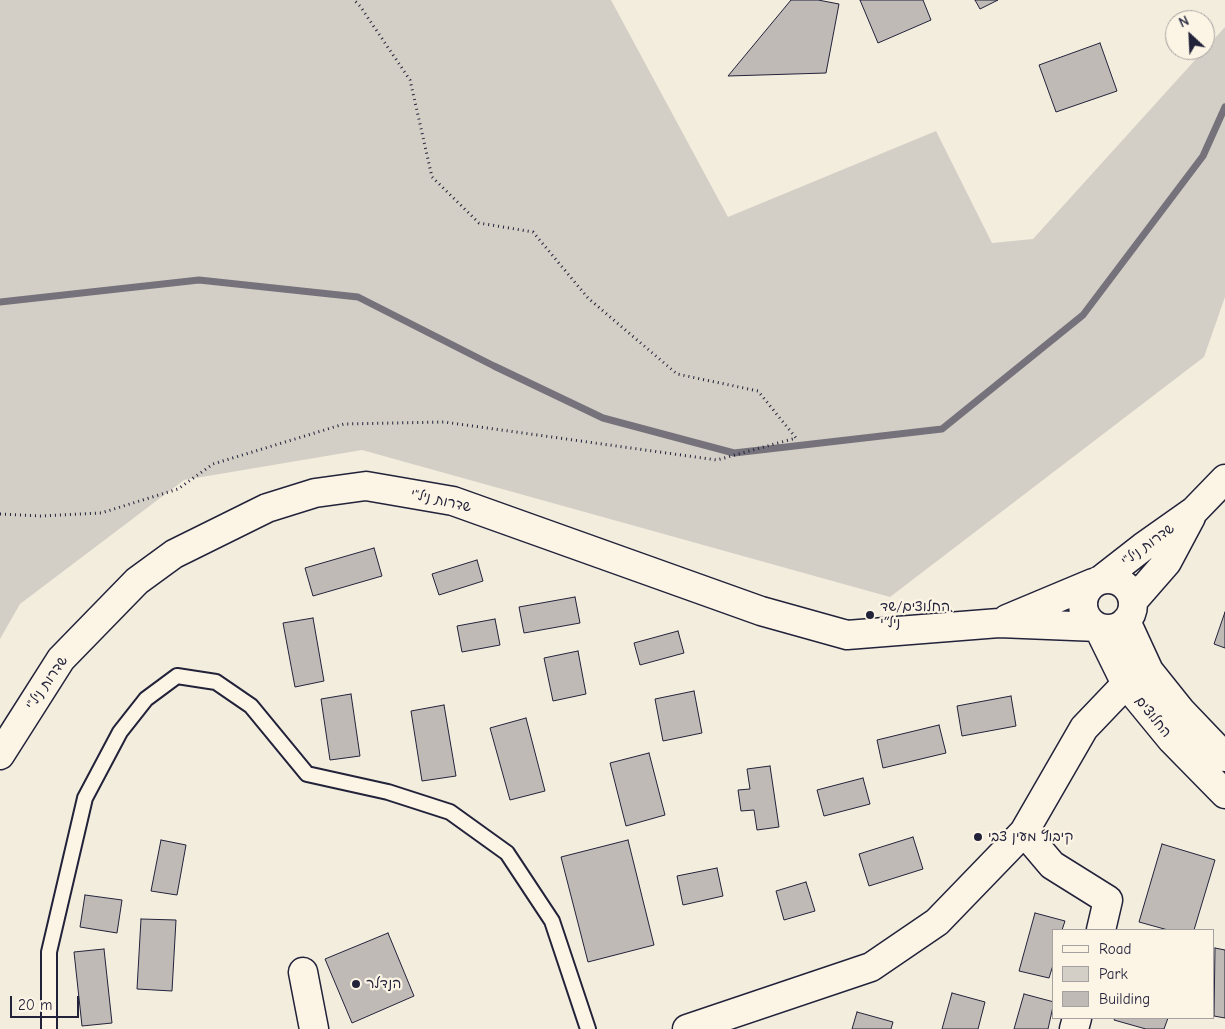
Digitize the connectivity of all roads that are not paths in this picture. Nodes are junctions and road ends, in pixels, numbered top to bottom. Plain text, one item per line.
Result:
1 (1225, 479) edge
2 (1194, 512) junction
3 (1098, 581) junction
4 (1130, 611) junction
5 (999, 622) junction
6 (1098, 627) junction
7 (1138, 678) junction
8 (0, 755) edge
9 (1225, 757) edge
10 (1225, 794) edge
11 (1024, 832) junction
12 (1101, 929) edge
13 (303, 972) dead end
14 (692, 1028) edge
15 (49, 1029) edge
16 (314, 1029) edge
17 (588, 1029) edge

1 - 2 street, שדרות ניל"י
2 - 3 street, שדרות ניל"י
2 - 4 street, שדרות ניל"י
3 - 4 street
3 - 5 street, שדרות ניל"י
3 - 6 street
4 - 6 street
4 - 7 street, החלוצים
5 - 6 street, שדרות ניל"י
5 - 8 street, שדרות ניל"י
6 - 7 street, החלוצים
7 - 9 street, החלוצים
7 - 10 street, החלוצים
7 - 11 street
11 - 12 street
11 - 14 street
13 - 16 street
15 - 17 lane

